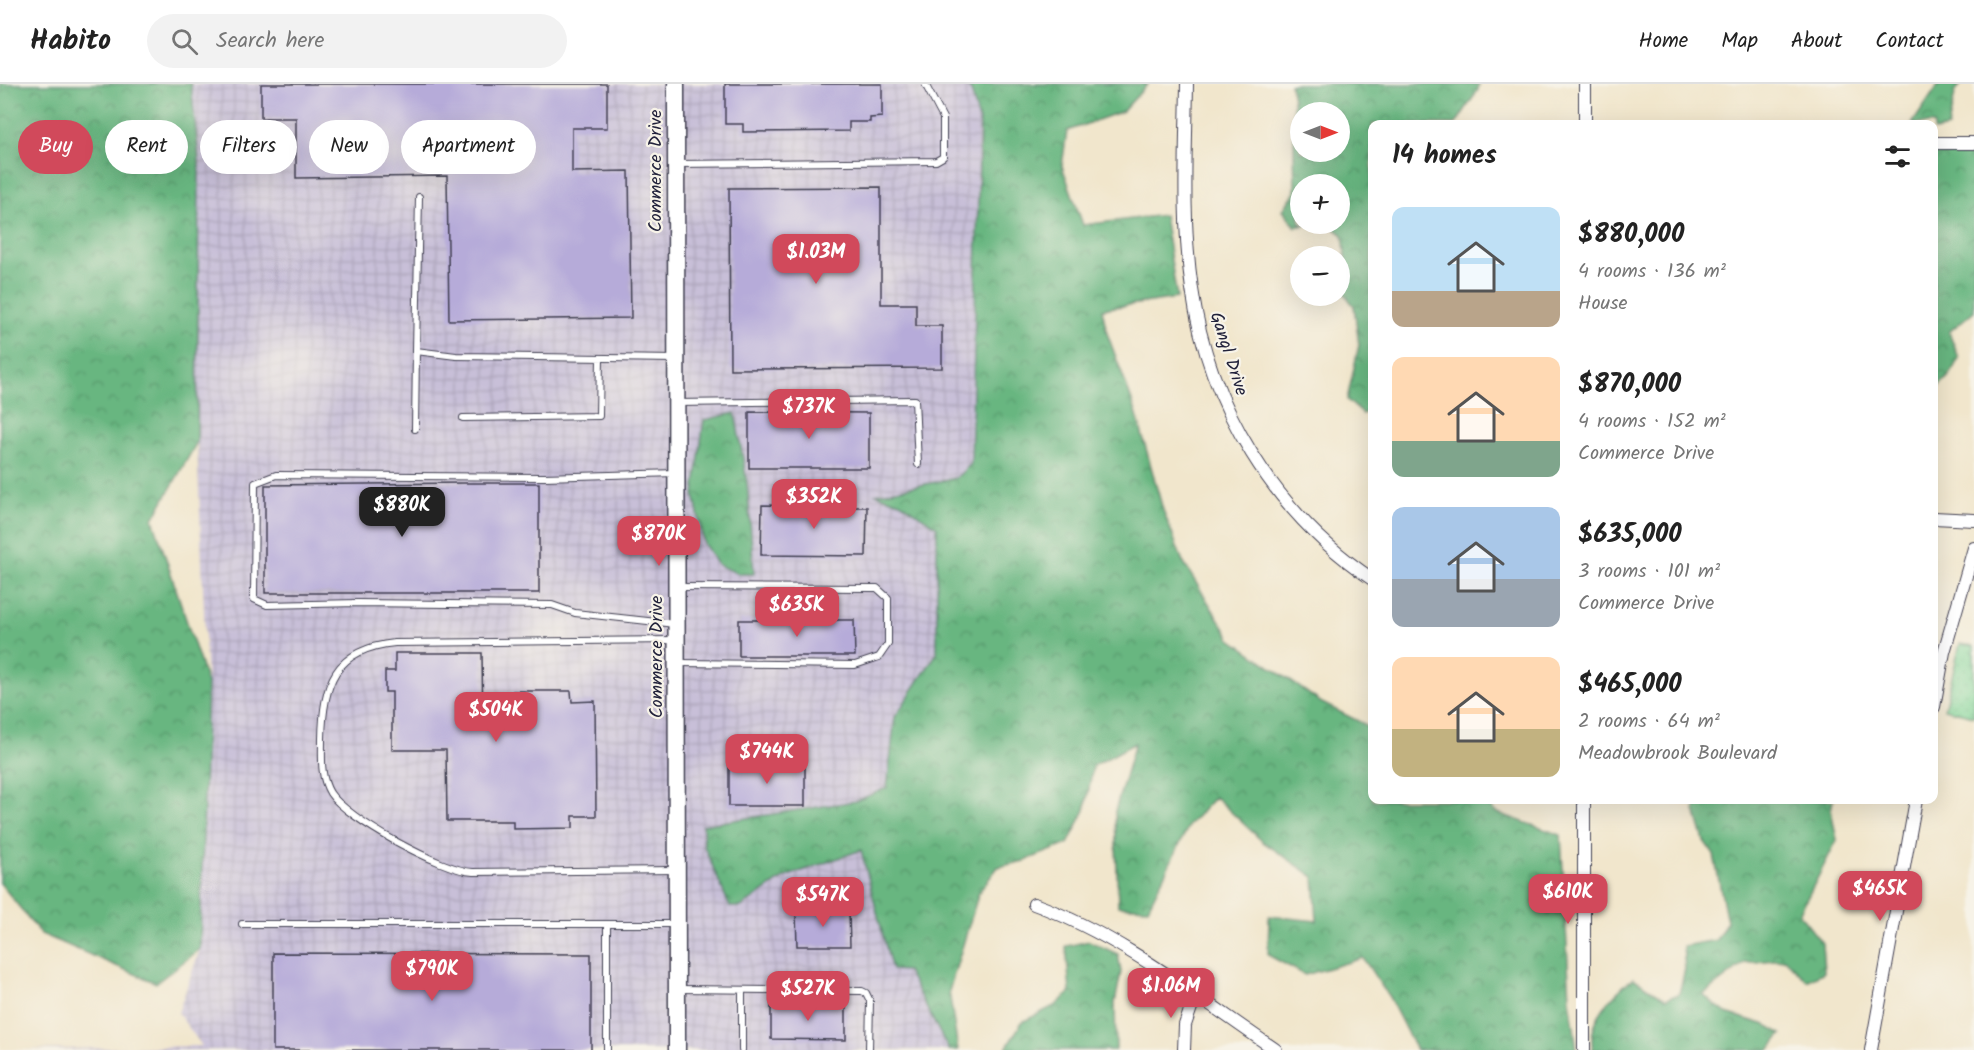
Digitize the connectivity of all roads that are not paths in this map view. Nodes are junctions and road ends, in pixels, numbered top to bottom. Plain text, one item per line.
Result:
1 (676, 84) edge
2 (926, 84) edge
3 (1187, 84) edge
4 (1585, 84) edge
5 (1585, 120) edge
6 (1974, 143) edge
7 (1938, 144) edge
8 (676, 164) junction
9 (419, 197) dead end
10 (416, 351) junction
11 (600, 358) junction
12 (675, 359) junction
13 (676, 403) junction
14 (462, 418) dead end
15 (415, 429) dead end
16 (918, 464) dead end
17 (676, 473) junction
18 (1938, 518) edge
19 (1974, 520) edge
20 (1974, 548) edge
21 (1368, 576) edge
22 (676, 587) junction
23 (676, 632) junction
24 (677, 663) junction
25 (1938, 685) edge
26 (1584, 804) edge
27 (1915, 804) edge
28 (677, 870) junction
29 (1034, 904) dead end
30 (242, 924) dead end
31 (607, 924) junction
32 (677, 924) junction
33 (677, 989) junction
34 (742, 991) junction
35 (1195, 996) junction
36 (608, 1050) edge
37 (677, 1050) edge
38 (742, 1050) edge
39 (869, 1050) edge
40 (1184, 1050) edge
41 (1276, 1050) edge
42 (1584, 1050) edge
43 (1871, 1050) edge

1 - 8 street, Commerce Drive
2 - 8 lane
3 - 21 street, Gangl Drive
4 - 5 street
6 - 7 street
8 - 12 street, Commerce Drive
9 - 10 lane
10 - 11 lane
10 - 15 lane
11 - 12 lane
11 - 14 lane
12 - 13 street, Commerce Drive
13 - 16 lane
13 - 17 street, Commerce Drive
17 - 22 street, Commerce Drive
17 - 23 lane
18 - 19 street
20 - 25 street
22 - 23 street, Commerce Drive
22 - 24 lane
23 - 24 street, Commerce Drive
23 - 28 lane
24 - 28 street, Commerce Drive
26 - 42 street
27 - 43 street
28 - 32 street, Commerce Drive
29 - 35 street
30 - 31 lane
31 - 32 lane
31 - 36 lane
32 - 33 street, Commerce Drive
33 - 34 lane
33 - 37 street, Commerce Drive
34 - 38 lane
34 - 39 lane
35 - 40 street
35 - 41 street

